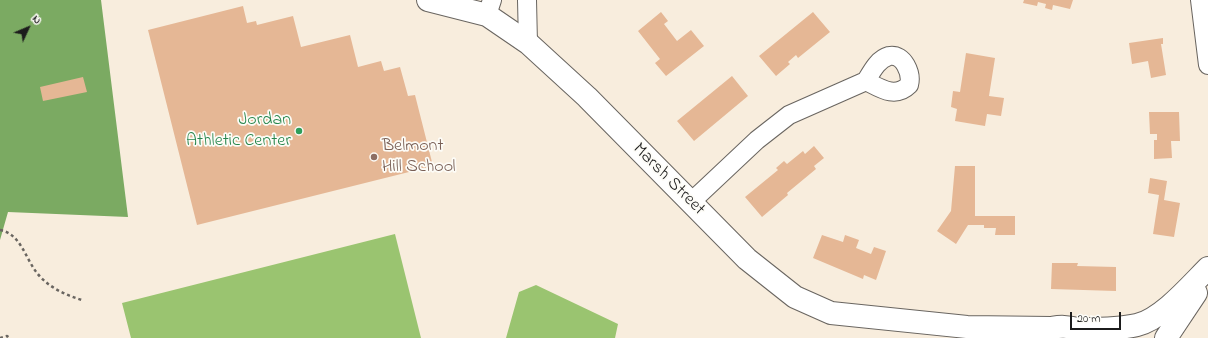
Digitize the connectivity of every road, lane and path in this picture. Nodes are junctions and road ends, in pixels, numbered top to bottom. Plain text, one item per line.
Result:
1 (428, 0) edge
2 (527, 0) edge
3 (1200, 0) edge
4 (489, 7) edge
5 (528, 43) junction
6 (1208, 65) edge
7 (866, 81) dead end
8 (690, 204) junction
9 (0, 230) edge
10 (1208, 268) edge
11 (1208, 275) edge
12 (82, 300) dead end
13 (924, 323) junction
14 (1042, 333) edge
15 (1092, 334) edge
16 (0, 338) edge
17 (10, 338) edge
18 (961, 338) edge
19 (1166, 338) edge

1 - 4 street, Marsh Street
2 - 5 street
3 - 6 street
4 - 5 street, Marsh Street
5 - 8 street, Marsh Street
7 - 8 street
8 - 13 street, Marsh Street
9 - 12 path
10 - 15 street, Marsh Street
11 - 19 street
13 - 14 street, Marsh Street
13 - 18 street, Marsh Street
14 - 15 street, Marsh Street
16 - 17 path

